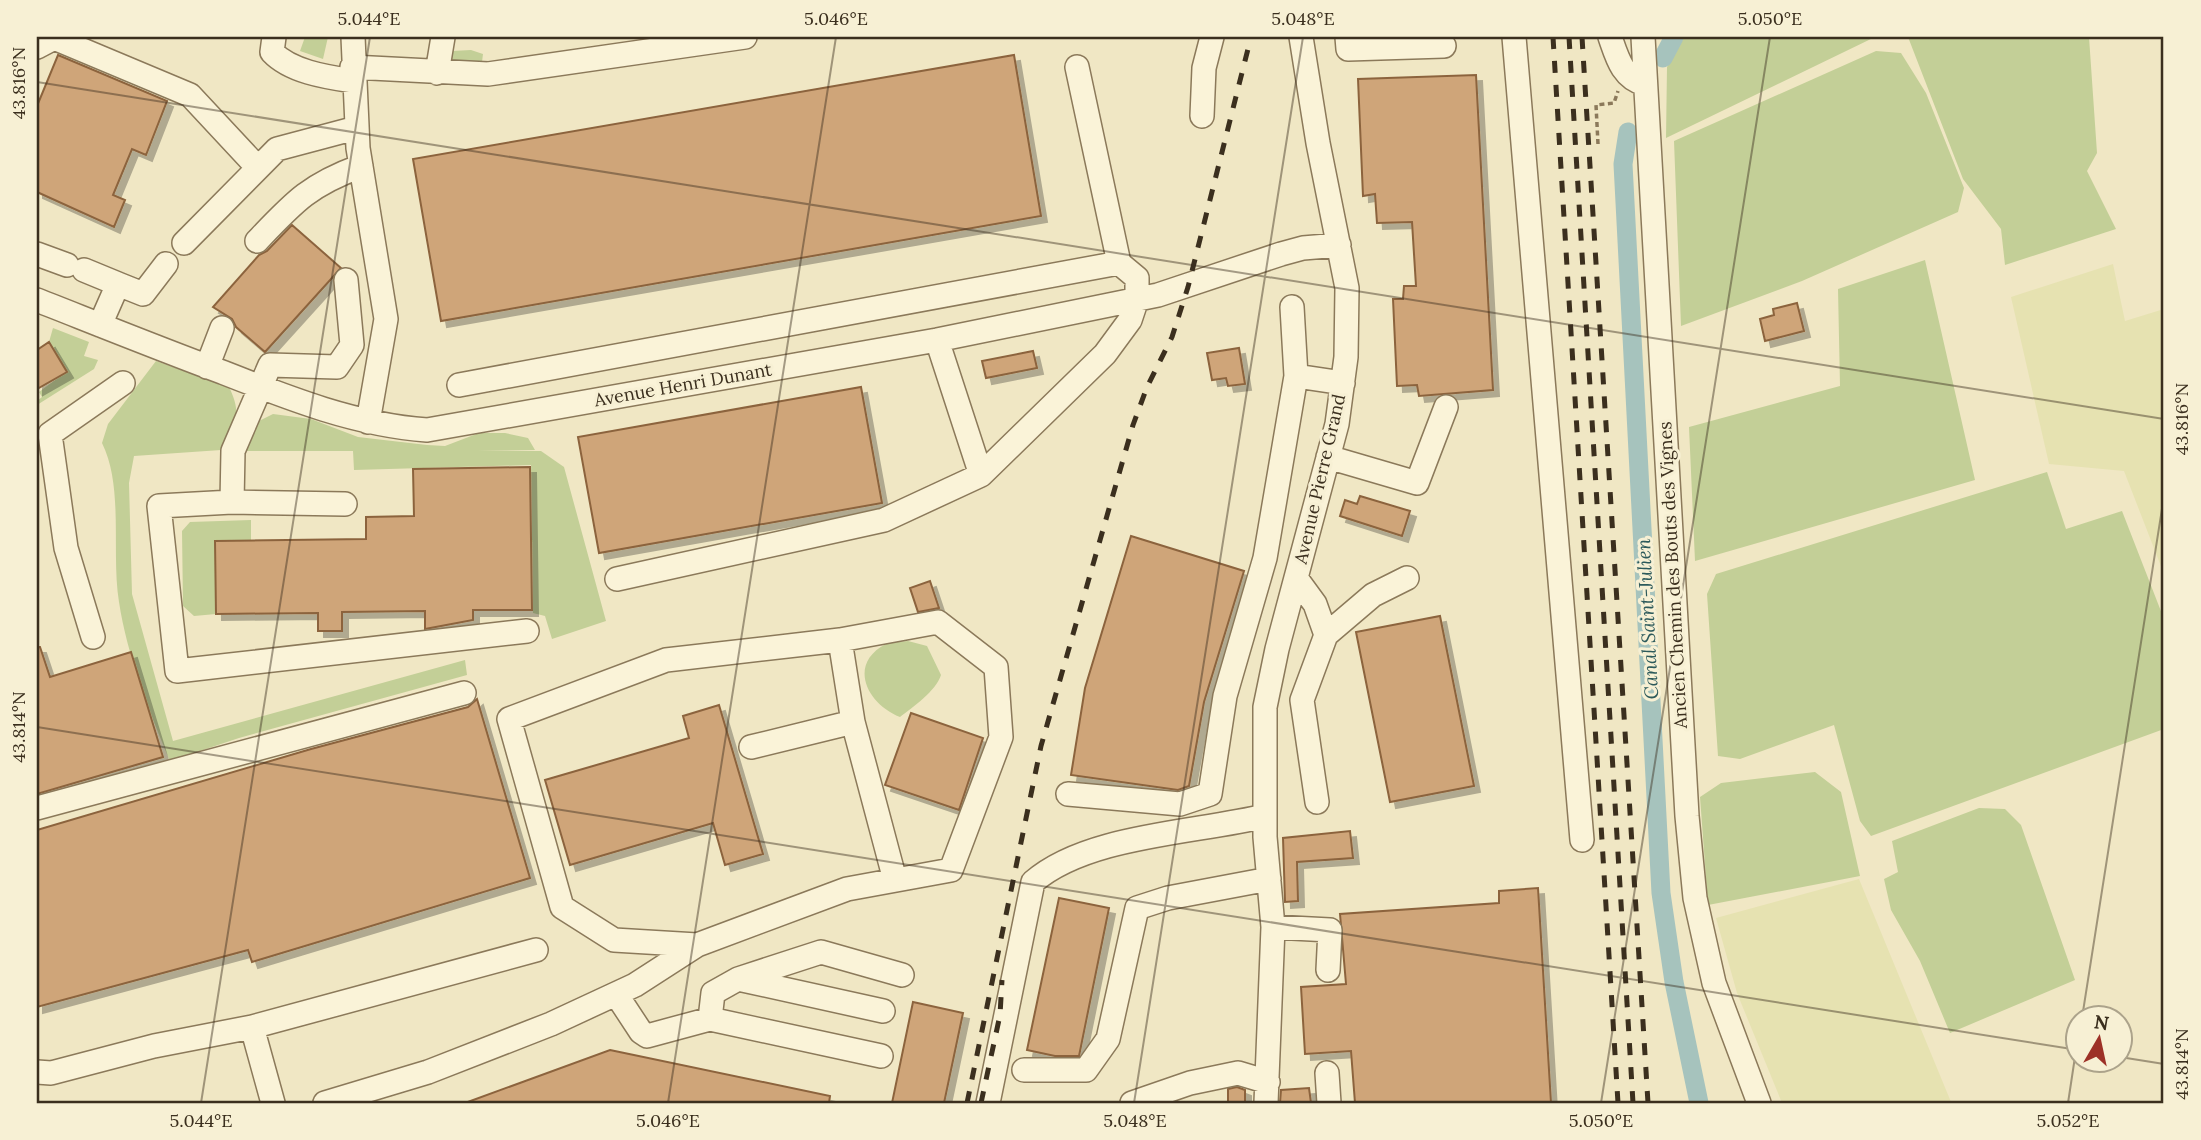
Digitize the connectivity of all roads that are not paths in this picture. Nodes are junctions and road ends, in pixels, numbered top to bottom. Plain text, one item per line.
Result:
1 (274, 37) edge
2 (353, 37) edge
3 (443, 37) edge
4 (745, 37) edge
5 (1212, 37) edge
6 (1301, 37) edge
7 (1347, 37) edge
8 (1514, 37) edge
9 (1610, 37) edge
10 (1643, 37) edge
11 (1444, 46) dead end
12 (37, 47) edge
13 (1077, 67) dead end
14 (437, 73) junction
15 (353, 74) junction
16 (1644, 84) junction
17 (1202, 116) dead end
18 (356, 128) junction
19 (361, 166) junction
20 (258, 168) junction
21 (257, 241) dead end
22 (184, 243) dead end
23 (1339, 245) junction
24 (37, 254) edge
25 (1119, 263) junction
26 (166, 264) dead end
27 (345, 280) dead end
28 (118, 284) junction
29 (1137, 299) junction
30 (37, 300) edge
31 (1292, 307) dead end
32 (100, 325) junction
33 (222, 328) dead end
34 (937, 340) junction
35 (207, 367) junction
36 (1296, 376) junction
37 (123, 383) dead end
38 (1343, 383) junction
39 (459, 384) dead end
40 (260, 387) junction
41 (1446, 407) dead end
42 (368, 422) junction
43 (43, 436) edge
44 (1328, 457) junction
45 (981, 475) junction
46 (232, 502) junction
47 (345, 504) dead end
48 (1296, 578) junction
49 (617, 579) dead end
50 (1407, 579) dead end
51 (527, 631) dead end
52 (1326, 635) junction
53 (93, 637) dead end
54 (840, 640) junction
55 (464, 693) dead end
56 (853, 722) junction
57 (751, 747) dead end
58 (1068, 794) dead end
59 (1317, 802) dead end
60 (37, 808) edge
61 (1265, 827) junction
62 (1582, 840) dead end
63 (1269, 879) junction
64 (895, 880) junction
65 (1273, 927) junction
66 (697, 945) junction
67 (536, 950) dead end
68 (1328, 970) dead end
69 (902, 975) dead end
70 (738, 979) junction
71 (626, 989) junction
72 (883, 1011) dead end
73 (710, 1019) junction
74 (252, 1027) junction
75 (881, 1056) dead end
76 (1024, 1070) dead end
77 (37, 1072) edge
78 (1327, 1073) dead end
79 (1267, 1093) edge
80 (273, 1103) edge
81 (325, 1103) edge
82 (988, 1103) edge
83 (1132, 1103) edge
84 (1329, 1103) edge
85 (1759, 1103) edge

1 - 15 street
2 - 15 street
3 - 14 street
4 - 14 street
5 - 17 street
6 - 23 street, Avenue Pierre Grand
7 - 11 street
8 - 62 street
9 - 16 street
10 - 16 street, Ancien Chemin des Bouts des Vignes
12 - 20 street
13 - 25 street
14 - 15 street
15 - 18 street
16 - 85 street, Ancien Chemin des Bouts des Vignes
18 - 19 street
18 - 20 street
19 - 21 street
19 - 42 street
20 - 22 street
23 - 29 street, Avenue Henri Dunant
23 - 38 street, Avenue Pierre Grand
24 - 28 street
25 - 29 street
25 - 39 street
26 - 28 street
27 - 40 street
28 - 32 street
29 - 34 street, Avenue Henri Dunant
29 - 45 street
30 - 32 street, Avenue Henri Dunant
31 - 36 street
32 - 35 street, Avenue Henri Dunant
33 - 35 street
34 - 42 street, Avenue Henri Dunant
34 - 45 street
35 - 40 street, Avenue Henri Dunant
36 - 38 street
36 - 58 street
37 - 43 street
38 - 44 street, Avenue Pierre Grand
40 - 42 street, Avenue Henri Dunant
40 - 46 street
41 - 44 street
43 - 53 street
44 - 48 street, Avenue Pierre Grand
45 - 49 street
46 - 47 street
46 - 51 street
48 - 52 street
48 - 61 street, Avenue Pierre Grand
50 - 52 street
52 - 59 street
54 - 56 street
54 - 64 street
54 - 66 street
55 - 60 street
56 - 57 street
56 - 64 street
61 - 63 street, Avenue Pierre Grand
61 - 82 street
63 - 65 street, Avenue Pierre Grand
63 - 76 street
64 - 66 street
65 - 68 street
65 - 79 street, Avenue Pierre Grand
66 - 71 street
67 - 74 street
69 - 70 street
70 - 72 street
70 - 73 street
71 - 73 street
71 - 81 street
73 - 75 street
74 - 77 street
74 - 80 street
78 - 84 street
79 - 83 street

